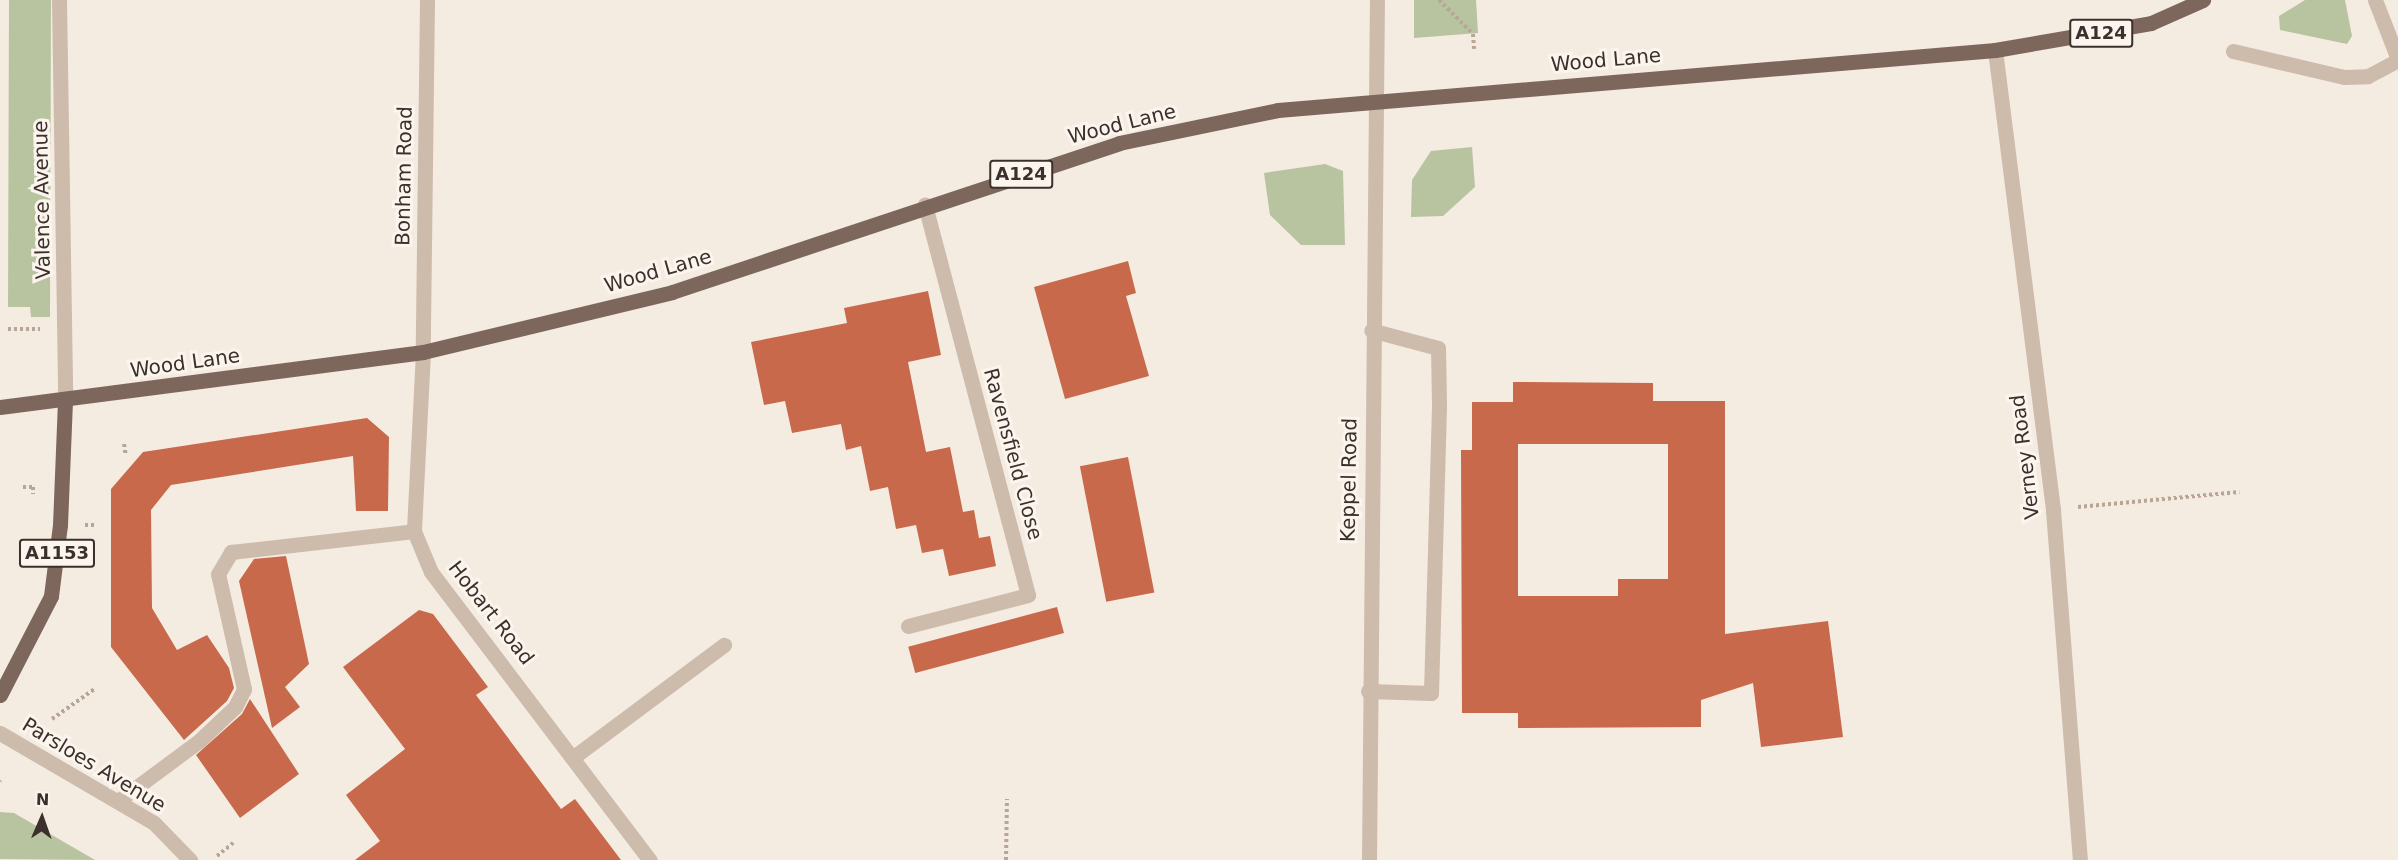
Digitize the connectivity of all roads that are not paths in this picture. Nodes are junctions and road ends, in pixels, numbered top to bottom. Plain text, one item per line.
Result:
1 (59, 0) edge
2 (427, 0) edge
3 (1377, 0) edge
4 (2203, 0) edge
5 (2375, 0) edge
6 (1995, 50) junction
7 (2233, 51) dead end
8 (2398, 59) edge
9 (1376, 100) junction
10 (925, 204) junction
11 (1371, 330) junction
12 (423, 352) junction
13 (65, 399) junction
14 (0, 407) edge
15 (414, 531) junction
16 (908, 626) dead end
17 (724, 645) dead end
18 (1368, 692) junction
19 (0, 695) edge
20 (0, 733) edge
21 (575, 756) junction
22 (118, 801) junction
23 (190, 860) edge
24 (650, 860) edge
25 (1369, 860) edge
26 (2080, 860) edge

1 - 13 street, Valence Avenue
2 - 12 street, Bonham Road
3 - 9 street, Keppel Road
4 - 6 main road, Wood Lane / A124
5 - 8 street
6 - 9 main road, Wood Lane / A124
6 - 26 street, Verney Road
7 - 8 street
9 - 10 main road, Wood Lane / A124
9 - 11 street, Keppel Road
10 - 12 main road, Wood Lane / A124
10 - 16 street, Ravensfield Close
11 - 18 street, Keppel Road
11 - 18 street
12 - 13 main road, Wood Lane / A124
12 - 15 street, Hobart Road
13 - 14 main road, Wood Lane / A124
13 - 19 main road, A1153
15 - 21 street, Hobart Road
15 - 22 street
17 - 21 street
18 - 25 street, Keppel Road
20 - 22 street, Parsloes Avenue
21 - 24 street, Hobart Road
22 - 23 street, Parsloes Avenue

